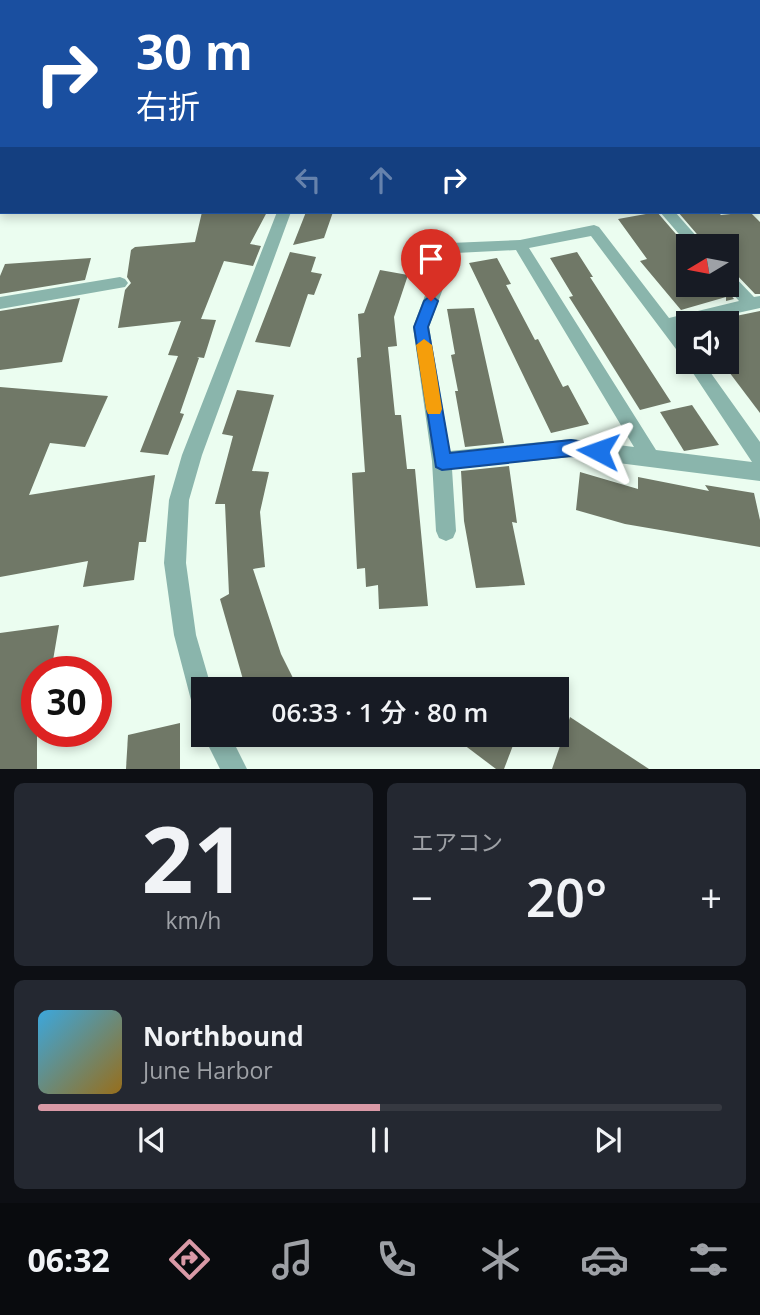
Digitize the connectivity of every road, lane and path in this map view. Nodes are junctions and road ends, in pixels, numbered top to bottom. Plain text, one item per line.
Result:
1 (283, 214) edge
2 (669, 214) edge
3 (687, 234) edge
4 (520, 245) junction
5 (120, 283) dead end
6 (739, 288) edge
7 (0, 303) edge
8 (756, 303) edge
9 (666, 325) junction
10 (676, 339) edge
11 (701, 374) edge
12 (650, 457) junction
13 (760, 458) edge
14 (442, 461) junction
15 (760, 472) edge
16 (446, 531) dead end
17 (197, 677) edge
18 (222, 747) edge
19 (234, 769) edge

1 - 17 street
2 - 3 street
4 - 9 street
4 - 12 street
4 - 14 street
5 - 7 street
6 - 8 street
8 - 9 street
9 - 10 street
11 - 13 street
12 - 14 street
12 - 15 street
14 - 16 street
18 - 19 street

